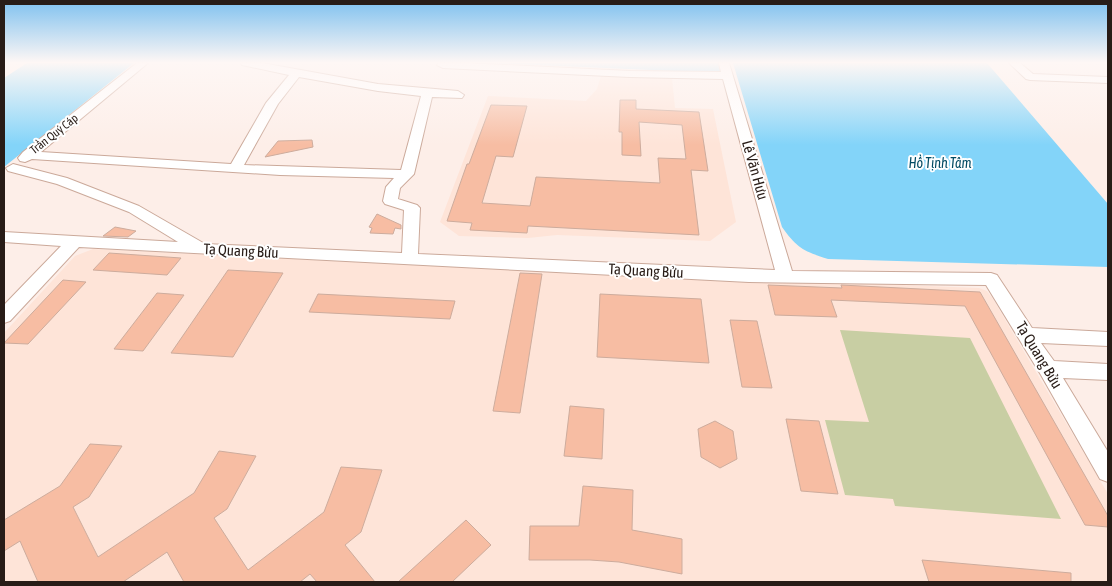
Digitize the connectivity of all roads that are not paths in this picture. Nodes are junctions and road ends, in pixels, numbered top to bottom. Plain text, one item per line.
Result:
1 (109, 90) edge
2 (284, 90) edge
3 (397, 90) edge
4 (732, 90) edge
5 (427, 95) junction
6 (458, 95) dead end
7 (28, 155) junction
8 (235, 168) junction
9 (8, 171) edge
10 (407, 174) junction
11 (4, 237) edge
12 (75, 241) junction
13 (203, 249) junction
14 (410, 260) junction
15 (785, 277) junction
16 (4, 316) edge
17 (1027, 335) junction
18 (1108, 339) edge
19 (1048, 369) junction
20 (1108, 372) edge
21 (1108, 472) edge

1 - 7 street, Trần Quý Cáp
2 - 8 street
3 - 5 street
4 - 15 street, Lê Văn Hưu
5 - 6 street
5 - 10 street
7 - 8 street
7 - 9 street, Trần Quý Cáp
8 - 10 street
9 - 13 street
10 - 14 street
11 - 12 street, Tạ Quang Bửu
12 - 13 street, Tạ Quang Bửu
12 - 16 street
13 - 14 street, Tạ Quang Bửu
14 - 15 street, Tạ Quang Bửu
15 - 17 street, Tạ Quang Bửu
17 - 18 street
17 - 19 street, Tạ Quang Bửu
19 - 20 street
19 - 21 street, Tạ Quang Bửu

